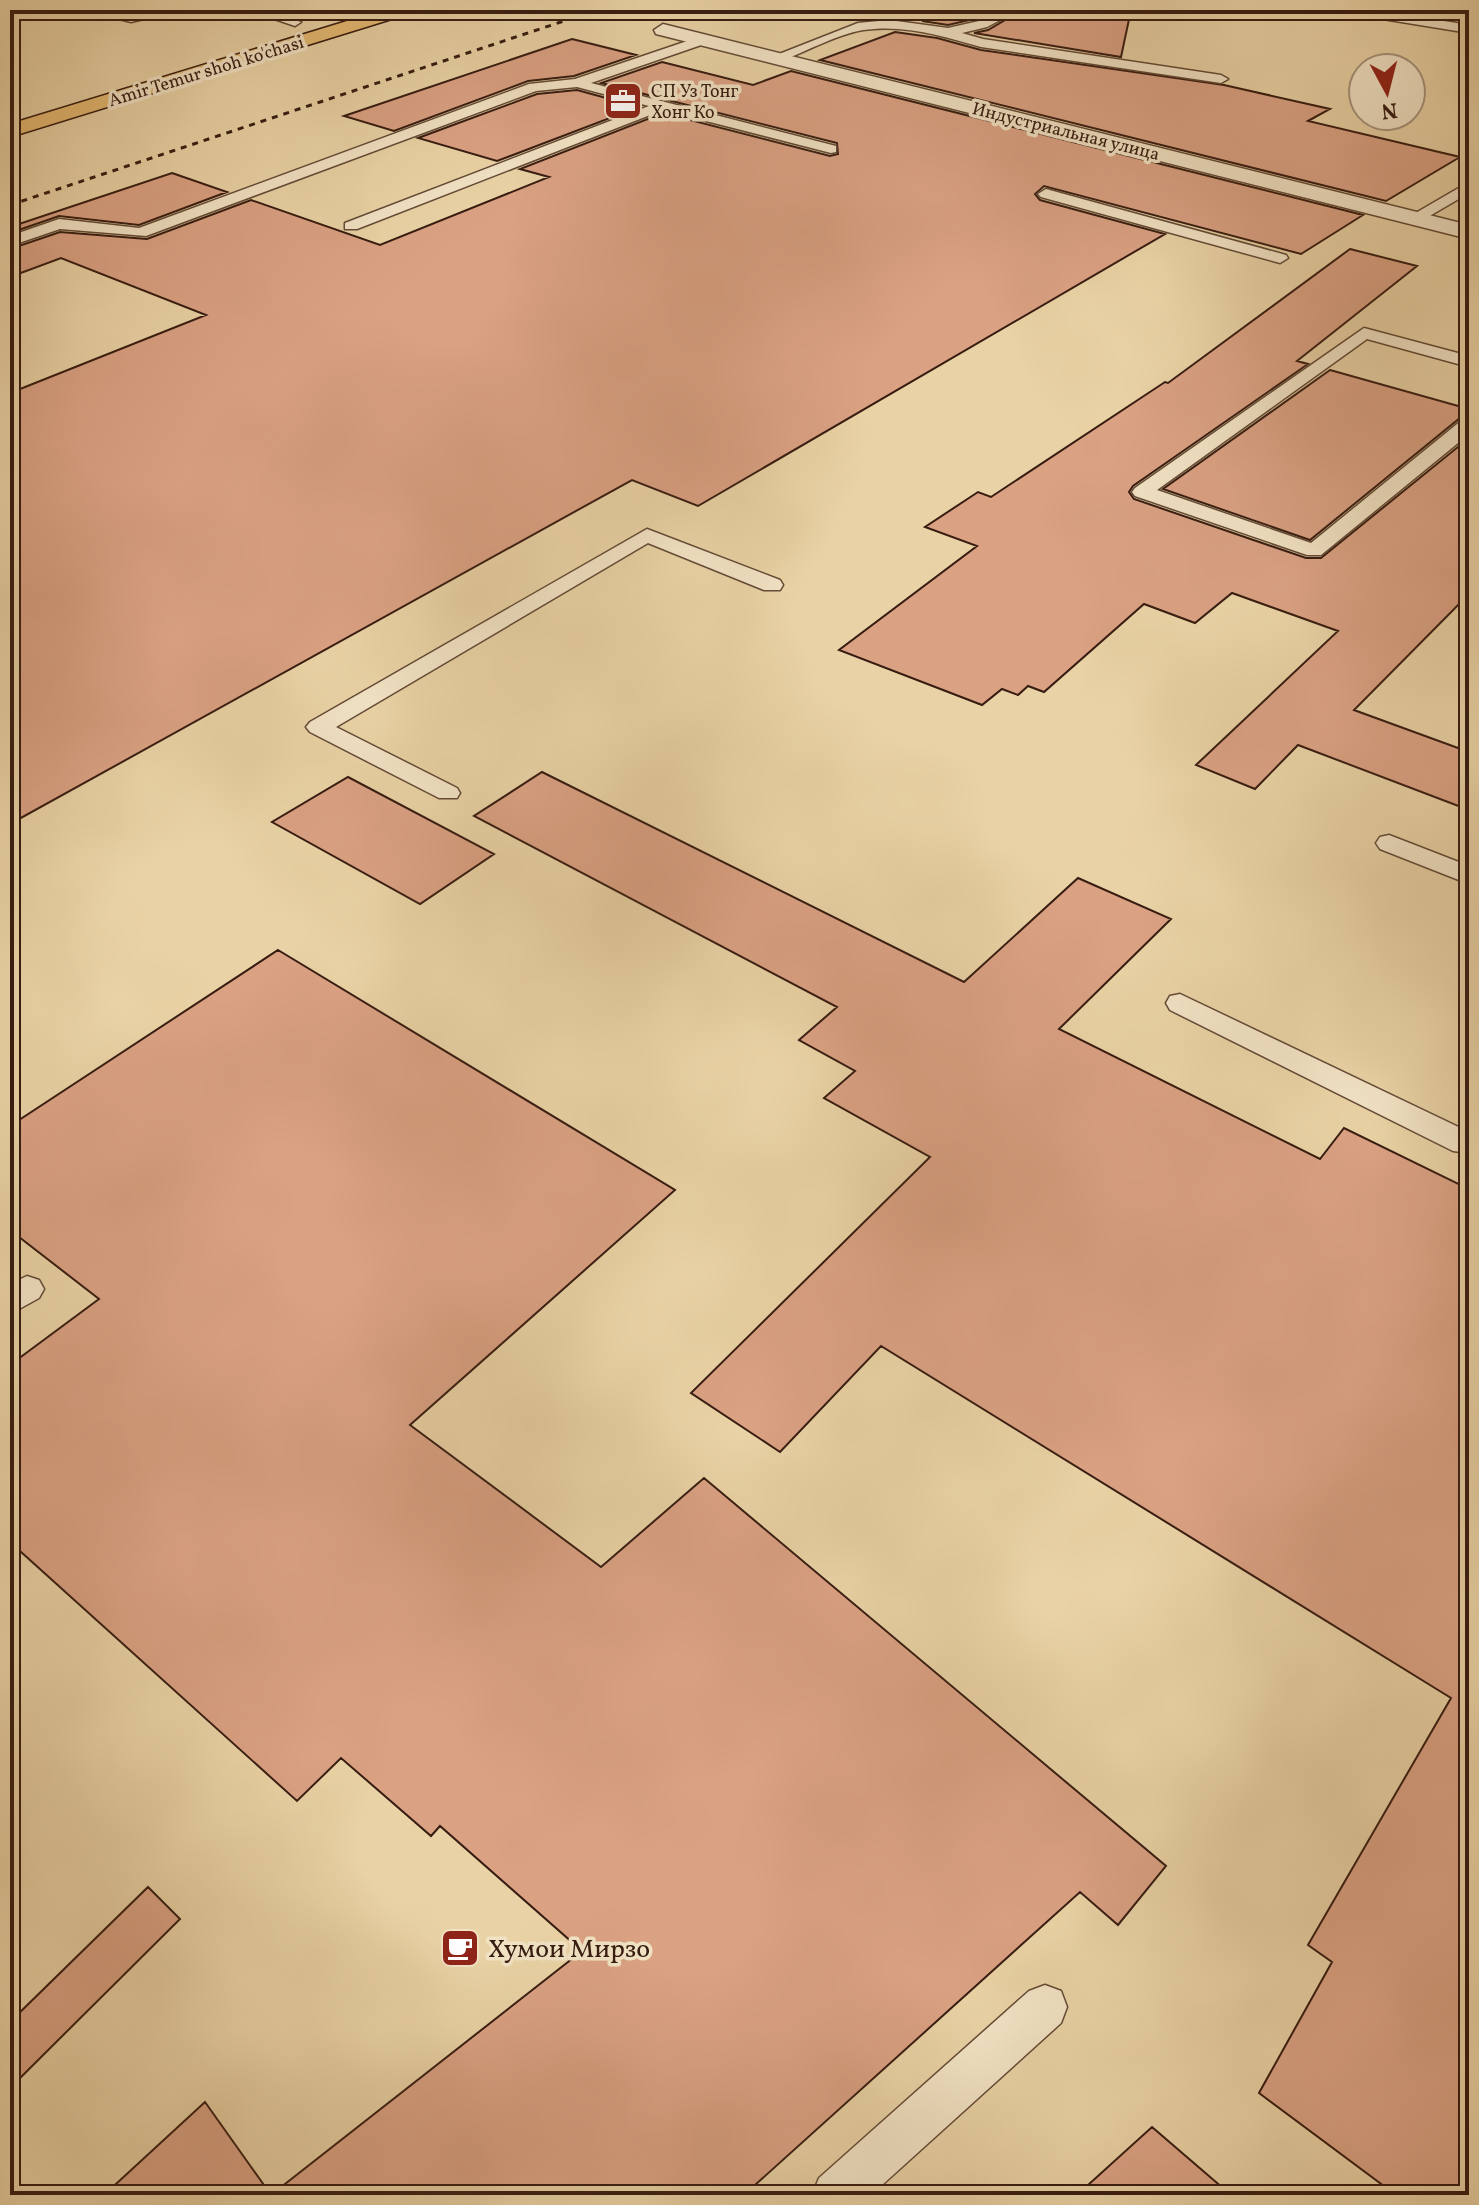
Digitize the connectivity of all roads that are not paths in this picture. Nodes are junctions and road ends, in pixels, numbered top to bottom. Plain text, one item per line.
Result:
1 (89, 10) edge
2 (178, 10) edge
3 (254, 10) edge
4 (402, 10) edge
5 (1013, 10) edge
6 (1352, 10) edge
7 (302, 20) joint
8 (1469, 29) edge
9 (663, 30) dead end
10 (260, 32) dead end
11 (948, 32) junction
12 (702, 40) junction
13 (776, 58) junction
14 (1221, 79) dead end
15 (577, 83) junction
16 (663, 105) junction
17 (10, 131) edge
18 (831, 149) dead end
19 (1469, 187) edge
20 (1046, 194) dead end
21 (1415, 218) junction
22 (351, 226) dead end
23 (1469, 232) edge
24 (10, 241) edge
25 (1280, 258) dead end
26 (1469, 362) edge
27 (1469, 424) edge
28 (772, 585) dead end
29 (448, 793) dead end
30 (1389, 843) dead end
31 (1469, 876) edge
32 (1180, 1003) dead end
33 (1467, 1141) edge
34 (1045, 2007) dead end
35 (836, 2195) edge

1 - 2 lane
3 - 7 lane
4 - 17 main road, Amir Temur shoh ko'chasi
5 - 11 lane
6 - 8 lane
7 - 10 main road, Amir Temur shoh ko'chasi
9 - 12 street, Индустриальная улица
11 - 13 lane
11 - 14 lane
12 - 13 street, Индустриальная улица
12 - 15 lane
13 - 21 street, Индустриальная улица
15 - 16 lane
15 - 24 lane
16 - 18 lane
16 - 22 lane
19 - 21 lane
20 - 25 lane
21 - 23 street, Индустриальная улица
26 - 27 lane
28 - 29 lane
30 - 31 lane
32 - 33 lane
34 - 35 lane

